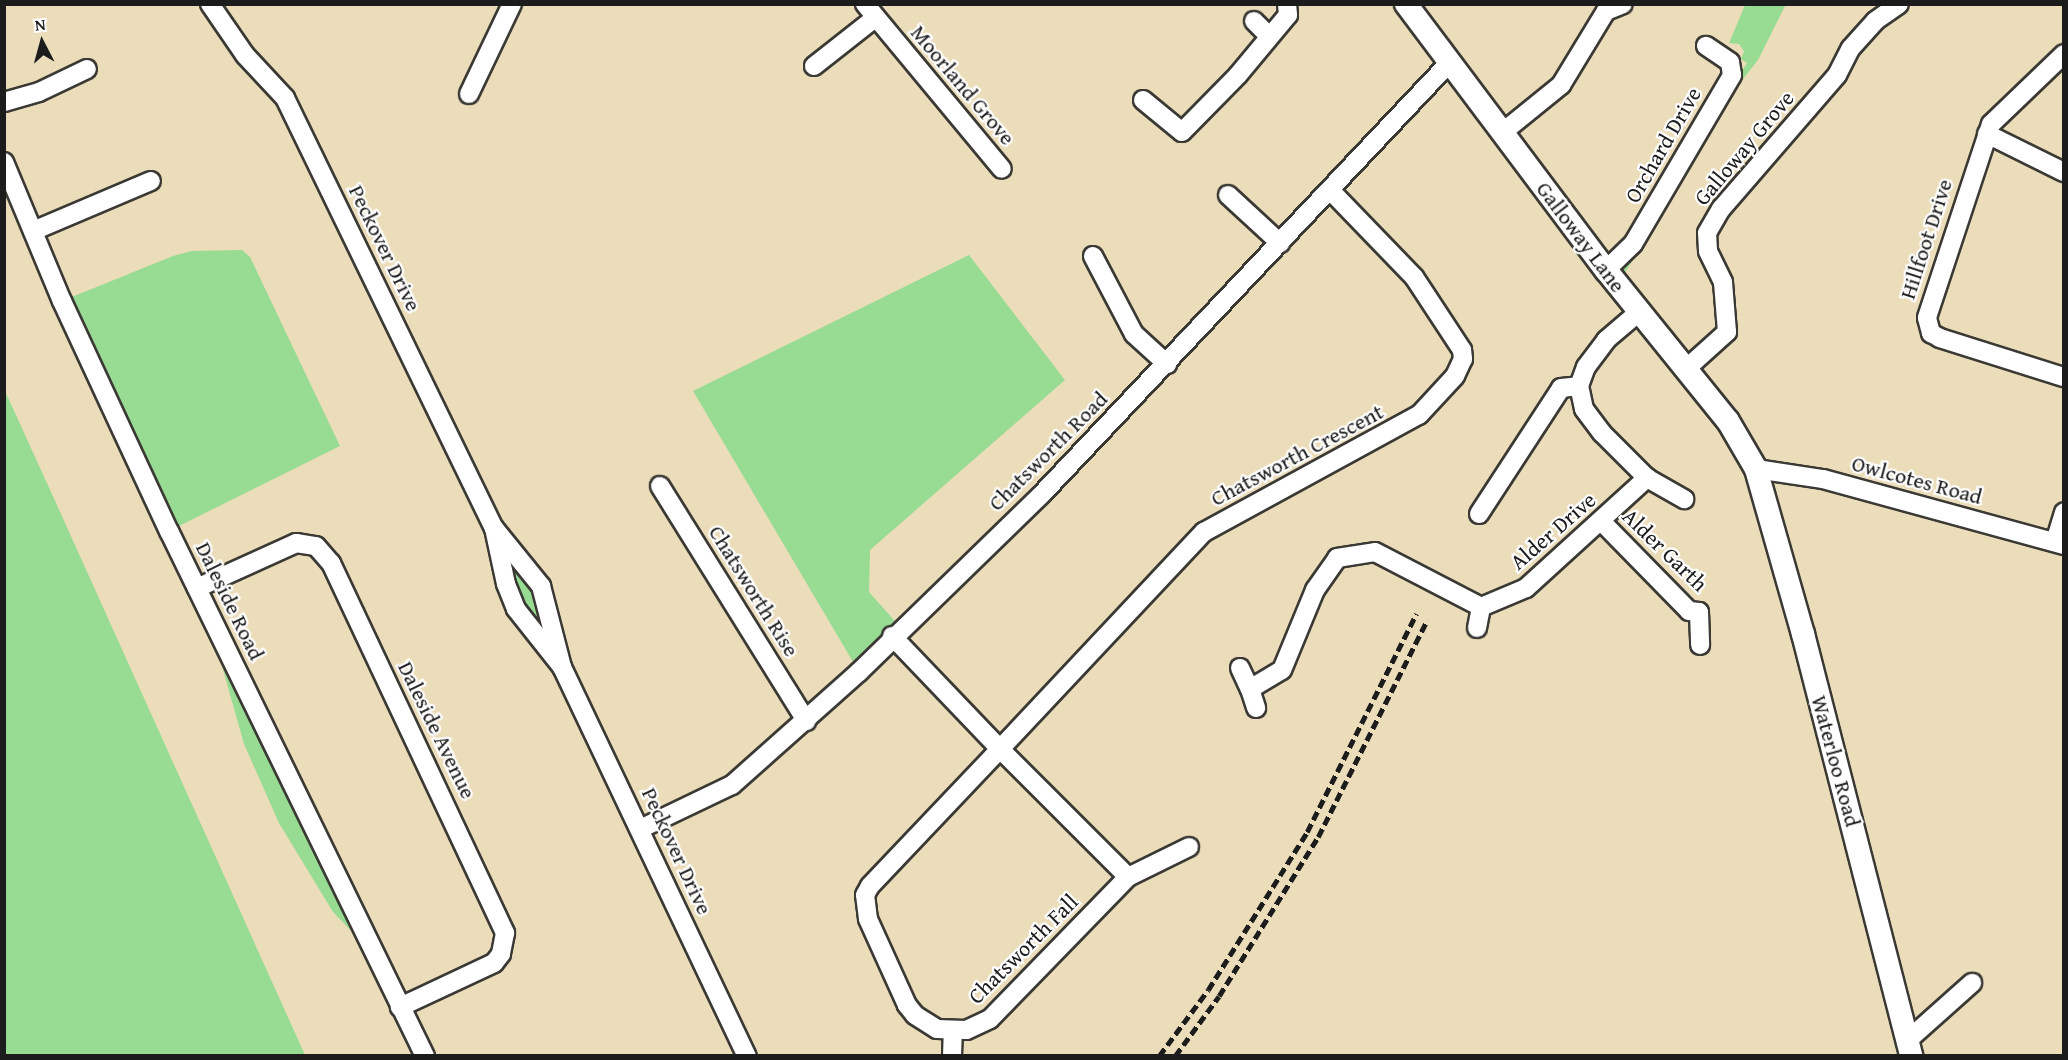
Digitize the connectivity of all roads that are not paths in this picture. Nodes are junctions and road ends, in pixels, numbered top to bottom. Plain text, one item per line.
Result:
1 (210, 4) edge
2 (512, 4) edge
3 (1287, 4) edge
4 (1406, 4) edge
5 (1623, 4) edge
6 (1899, 4) edge
7 (869, 8) edge
8 (1604, 8) edge
9 (1254, 21) dead end
10 (1268, 35) junction
11 (1706, 46) dead end
12 (2064, 54) edge
13 (1451, 61) junction
14 (814, 66) dead end
15 (87, 69) dead end
16 (469, 94) dead end
17 (1143, 100) dead end
18 (4, 102) edge
19 (1503, 132) junction
20 (1987, 134) junction
21 (4, 162) edge
22 (1002, 169) dead end
23 (2064, 172) edge
24 (151, 181) dead end
25 (1330, 190) junction
26 (1228, 195) dead end
27 (33, 231) junction
28 (1280, 243) junction
29 (1093, 256) dead end
30 (1606, 270) junction
31 (1639, 312) junction
32 (1167, 364) junction
33 (1687, 368) junction
34 (2064, 377) edge
35 (1579, 386) junction
36 (1756, 469) junction
37 (1647, 478) junction
38 (660, 486) dead end
39 (1684, 499) dead end
40 (2064, 512) edge
41 (1479, 514) dead end
42 (1601, 521) junction
43 (494, 528) junction
44 (2059, 543) edge
45 (197, 588) junction
46 (1481, 607) junction
47 (1477, 628) dead end
48 (892, 636) junction
49 (1700, 645) dead end
50 (562, 667) junction
51 (1240, 668) dead end
52 (1250, 689) junction
53 (1256, 708) dead end
54 (806, 721) junction
55 (1000, 749) junction
56 (640, 829) junction
57 (1189, 847) dead end
58 (1128, 877) junction
59 (1972, 983) dead end
60 (400, 1007) junction
61 (953, 1032) junction
62 (1910, 1048) edge
63 (425, 1056) edge
64 (747, 1056) edge
65 (952, 1056) edge

1 - 43 street, Peckover Drive
2 - 16 street
3 - 10 street
4 - 13 main road, Galloway Lane
5 - 8 street
6 - 33 street, Galloway Grove
7 - 14 street
7 - 22 street, Moorland Grove
8 - 19 street
9 - 10 street
10 - 17 street
11 - 30 street, Orchard Drive
12 - 20 street, Hillfoot Drive
13 - 19 main road, Galloway Lane
13 - 25 street, Chatsworth Road
15 - 18 street
19 - 30 main road, Galloway Lane
20 - 23 street
20 - 34 street, Hillfoot Drive
21 - 27 street, Daleside Road
24 - 27 street
25 - 28 street, Chatsworth Road
25 - 55 street, Chatsworth Crescent
26 - 28 street
27 - 45 street, Daleside Road
28 - 32 street, Chatsworth Road
29 - 32 street
30 - 31 main road, Galloway Lane
31 - 33 main road, Galloway Lane
31 - 35 street
32 - 48 street, Chatsworth Road
33 - 36 main road, Galloway Lane
35 - 37 street
35 - 41 street
36 - 44 street, Owlcotes Road
36 - 62 main road, Waterloo Road
37 - 39 street
37 - 42 street, Alder Drive
38 - 54 street, Chatsworth Rise
40 - 44 street
42 - 46 street, Alder Drive
42 - 49 street, Alder Garth
43 - 50 street, Peckover Drive
43 - 50 street, Peckover Drive
45 - 60 street, Daleside Road
45 - 60 street, Daleside Avenue
46 - 47 street
46 - 52 street
48 - 54 street, Chatsworth Road
48 - 55 street
50 - 56 street, Peckover Drive
51 - 52 street
52 - 53 street
54 - 56 street, Chatsworth Road
55 - 58 street
55 - 61 street
56 - 64 street, Peckover Drive
57 - 58 street, Chatsworth Fall
58 - 61 street, Chatsworth Fall
59 - 62 street
60 - 63 street, Daleside Road
61 - 65 street

